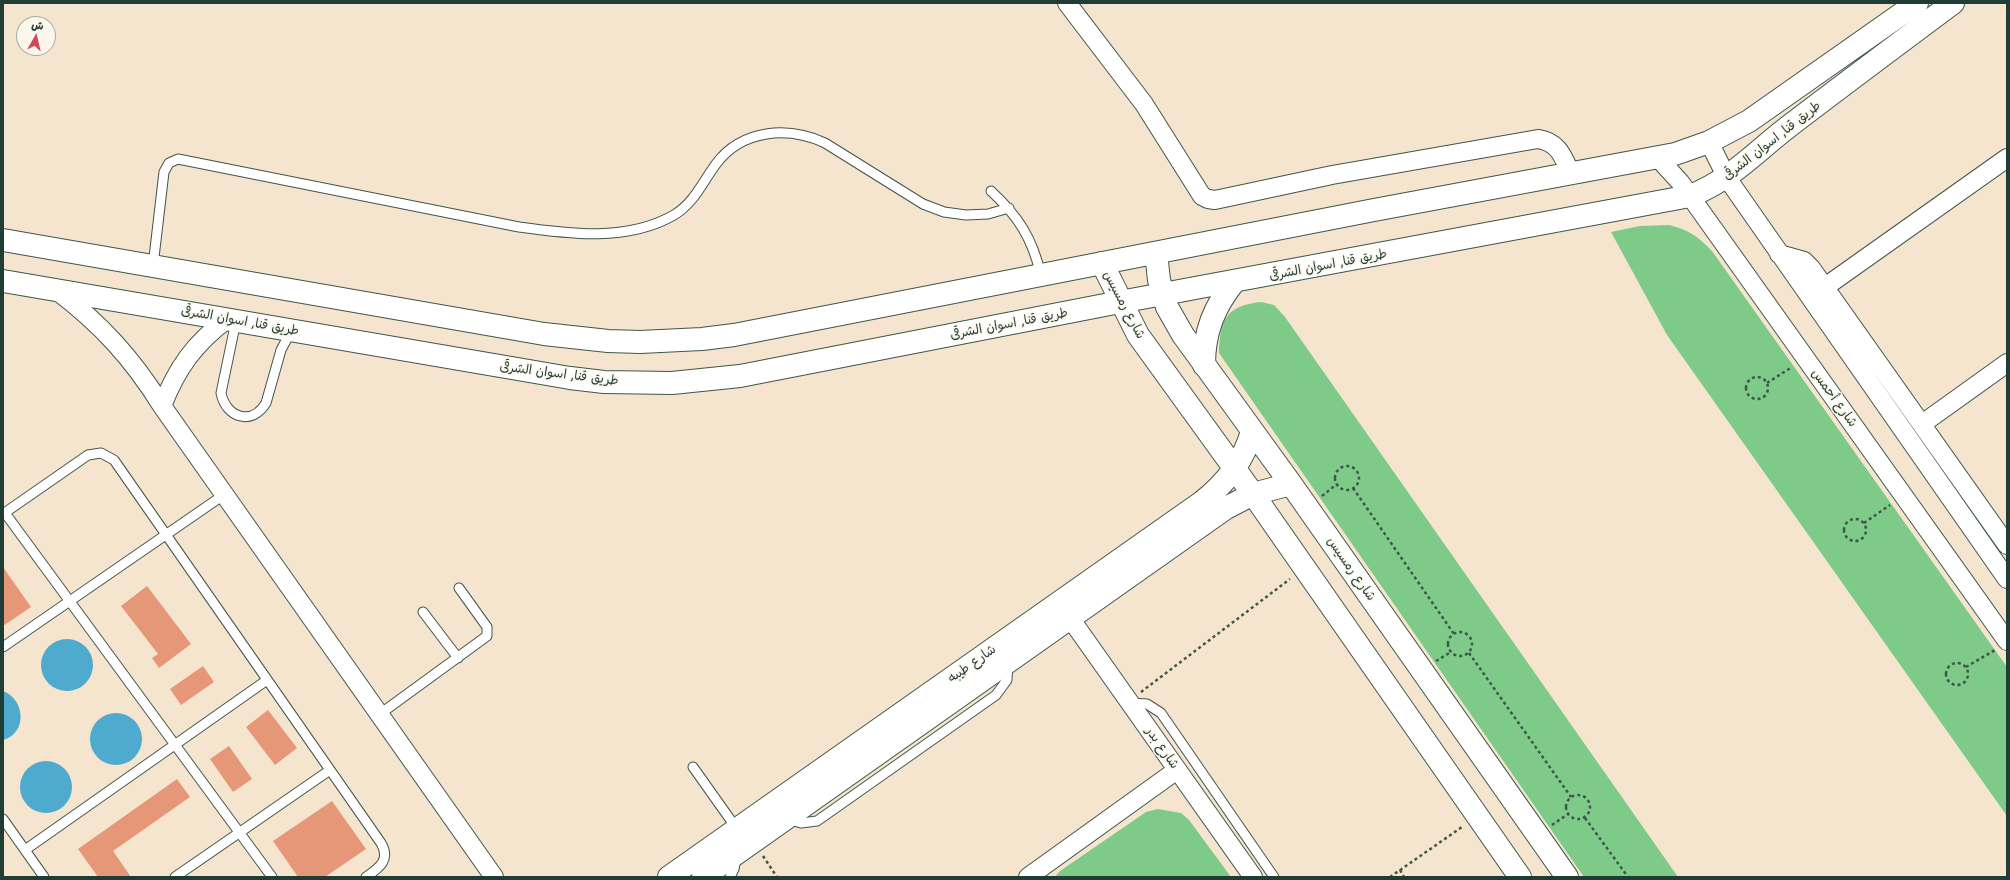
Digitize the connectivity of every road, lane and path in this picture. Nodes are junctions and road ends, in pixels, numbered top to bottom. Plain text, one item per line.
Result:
1 (1067, 3) edge
2 (1917, 3) edge
3 (1953, 3) edge
4 (1709, 142) junction
5 (1658, 158) junction
6 (2007, 158) edge
7 (1571, 174) junction
8 (1727, 178) junction
9 (991, 191) dead end
10 (1690, 196) junction
11 (1009, 208) junction
12 (3, 240) edge
13 (1156, 252) junction
14 (1779, 254) junction
15 (1102, 263) junction
16 (154, 266) junction
17 (1041, 275) junction
18 (3, 281) edge
19 (1234, 282) junction
20 (1825, 287) junction
21 (56, 290) junction
22 (1163, 294) junction
23 (1120, 302) junction
24 (231, 320) junction
25 (291, 330) junction
26 (1806, 358) junction
27 (2007, 363) edge
28 (1204, 365) junction
29 (1767, 382) junction
30 (162, 406) junction
31 (1922, 424) junction
32 (1252, 431) junction
33 (1235, 469) junction
34 (1291, 484) junction
35 (1353, 488) junction
36 (224, 494) junction
37 (1253, 494) junction
38 (1904, 495) junction
39 (4, 513) edge
40 (1864, 523) junction
41 (166, 535) junction
42 (2007, 545) edge
43 (1304, 568) junction
44 (2007, 579) edge
45 (459, 588) dead end
46 (70, 601) junction
47 (424, 612) dead end
48 (1070, 618) junction
49 (1454, 634) junction
50 (2004, 644) edge
51 (3, 647) edge
52 (1469, 653) junction
53 (458, 658) junction
54 (1966, 667) junction
55 (268, 680) junction
56 (1130, 702) junction
57 (380, 714) junction
58 (175, 745) junction
59 (693, 767) dead end
60 (330, 770) junction
61 (1177, 770) junction
62 (1571, 797) junction
63 (1477, 817) junction
64 (1585, 818) junction
65 (3, 819) edge
66 (239, 832) junction
67 (744, 843) junction
68 (25, 850) junction
69 (1400, 870) junction
70 (44, 877) edge
71 (175, 877) edge
72 (272, 877) edge
73 (366, 877) edge
74 (494, 877) edge
75 (669, 877) edge
76 (703, 877) edge
77 (730, 877) edge
78 (777, 877) edge
79 (1028, 877) edge
80 (1253, 877) edge
81 (1274, 877) edge
82 (1390, 877) edge
83 (1404, 877) edge
84 (1520, 877) edge
85 (1567, 877) edge
86 (1628, 877) edge

1 - 7 street
2 - 4 main road, طريق قنا, اسوان الشرقى
3 - 8 main road, طريق قنا, اسوان الشرقى
4 - 5 main road, طريق قنا, اسوان الشرقى
4 - 8 street
5 - 7 main road, طريق قنا, اسوان الشرقى
5 - 10 street, شارع أحمس
6 - 20 street
7 - 13 main road, طريق قنا, اسوان الشرقى
8 - 10 main road, طريق قنا, اسوان الشرقى
8 - 14 street
9 - 11 lane
10 - 19 main road, طريق قنا, اسوان الشرقى
10 - 26 street, شارع أحمس
11 - 16 lane
11 - 17 lane
12 - 16 main road, طريق قنا, اسوان الشرقى
13 - 15 main road, طريق قنا, اسوان الشرقى
13 - 22 main road, شارع رمسيس
14 - 20 street
14 - 44 street
15 - 17 main road, طريق قنا, اسوان الشرقى
15 - 23 main road, شارع رمسيس
16 - 17 main road, طريق قنا, اسوان الشرقى
18 - 21 main road, طريق قنا, اسوان الشرقى
19 - 22 main road, طريق قنا, اسوان الشرقى
19 - 28 main road
20 - 31 street
21 - 24 main road, طريق قنا, اسوان الشرقى
21 - 30 street
22 - 23 main road, طريق قنا, اسوان الشرقى
22 - 28 main road, شارع رمسيس
23 - 25 main road, طريق قنا, اسوان الشرقى
23 - 33 main road, شارع رمسيس
24 - 25 main road, طريق قنا, اسوان الشرقى
24 - 25 lane
24 - 30 street
26 - 29 path
26 - 38 street, شارع أحمس
27 - 31 street
28 - 32 main road, شارع رمسيس
29 - 29 path
30 - 36 street
31 - 42 street
32 - 33 main road, شارع طيبه
32 - 34 main road, شارع رمسيس
33 - 37 main road, شارع رمسيس
33 - 67 main road, شارع طيبه
34 - 37 main road, شارع طيبه
34 - 85 main road, شارع رمسيس
35 - 35 path
35 - 49 path
36 - 41 lane
36 - 57 street
37 - 43 main road, شارع رمسيس
37 - 48 main road, شارع طيبه
38 - 40 path
38 - 50 street, شارع أحمس
39 - 41 lane
39 - 46 lane
40 - 40 path
41 - 46 lane
41 - 55 lane
43 - 56 path
43 - 63 main road, شارع رمسيس
45 - 53 lane
46 - 51 lane
46 - 58 lane
47 - 53 lane
48 - 56 street, شارع بدر
48 - 67 main road, شارع طيبه
49 - 52 path
49 - 52 path
50 - 54 path
52 - 62 path
53 - 57 lane
54 - 54 path
55 - 58 lane
55 - 60 lane
56 - 61 street, شارع بدر
56 - 81 lane
57 - 74 street
58 - 66 lane
58 - 68 lane
59 - 67 lane
60 - 66 lane
60 - 73 lane
61 - 79 street
61 - 80 street, شارع بدر
62 - 64 path
62 - 64 path
63 - 69 path
63 - 84 main road, شارع رمسيس
64 - 86 path
65 - 68 lane
66 - 71 lane
66 - 72 lane
67 - 75 main road, شارع طيبه
67 - 76 main road, شارع طيبه
67 - 77 lane
67 - 78 path
68 - 70 lane
69 - 82 path
69 - 83 path

